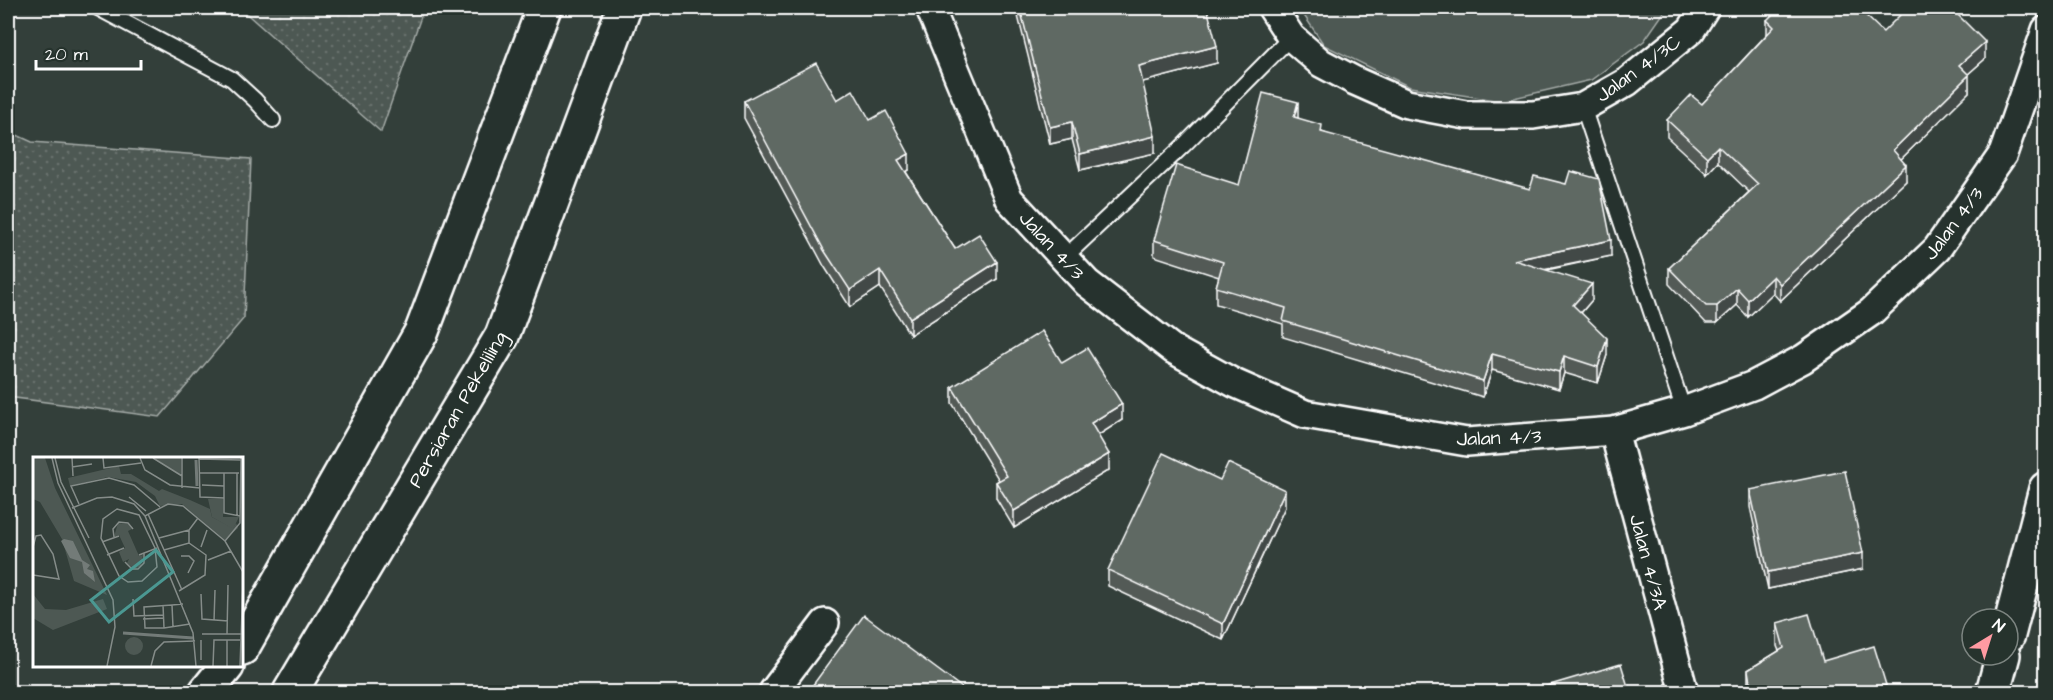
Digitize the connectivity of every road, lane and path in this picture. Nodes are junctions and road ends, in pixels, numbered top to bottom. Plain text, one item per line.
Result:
1 (98, 8) edge
2 (544, 8) edge
3 (624, 8) edge
4 (930, 8) edge
5 (1272, 8) edge
6 (1705, 8) edge
7 (2046, 30) edge
8 (1292, 37) junction
9 (1583, 107) junction
10 (273, 120) dead end
11 (1064, 258) junction
12 (1684, 411) junction
13 (1614, 431) junction
14 (2046, 489) edge
15 (2015, 607) edge
16 (825, 623) dead end
17 (243, 646) edge
18 (226, 667) edge
19 (2000, 667) edge
20 (206, 693) edge
21 (290, 693) edge
22 (773, 693) edge
23 (1684, 693) edge
24 (1993, 693) edge

1 - 10 lane
2 - 17 main road
3 - 21 main road, Persiaran Pekeliling
4 - 11 street, Jalan 4/3
5 - 8 street, Jalan 4/3C
6 - 9 street, Jalan 4/3C
7 - 12 street, Jalan 4/3
8 - 9 street, Jalan 4/3C
8 - 11 lane
9 - 12 lane
11 - 13 street, Jalan 4/3
12 - 13 street, Jalan 4/3
13 - 23 street, Jalan 4/3A
14 - 15 main road
16 - 22 street
18 - 20 main road
19 - 24 main road

